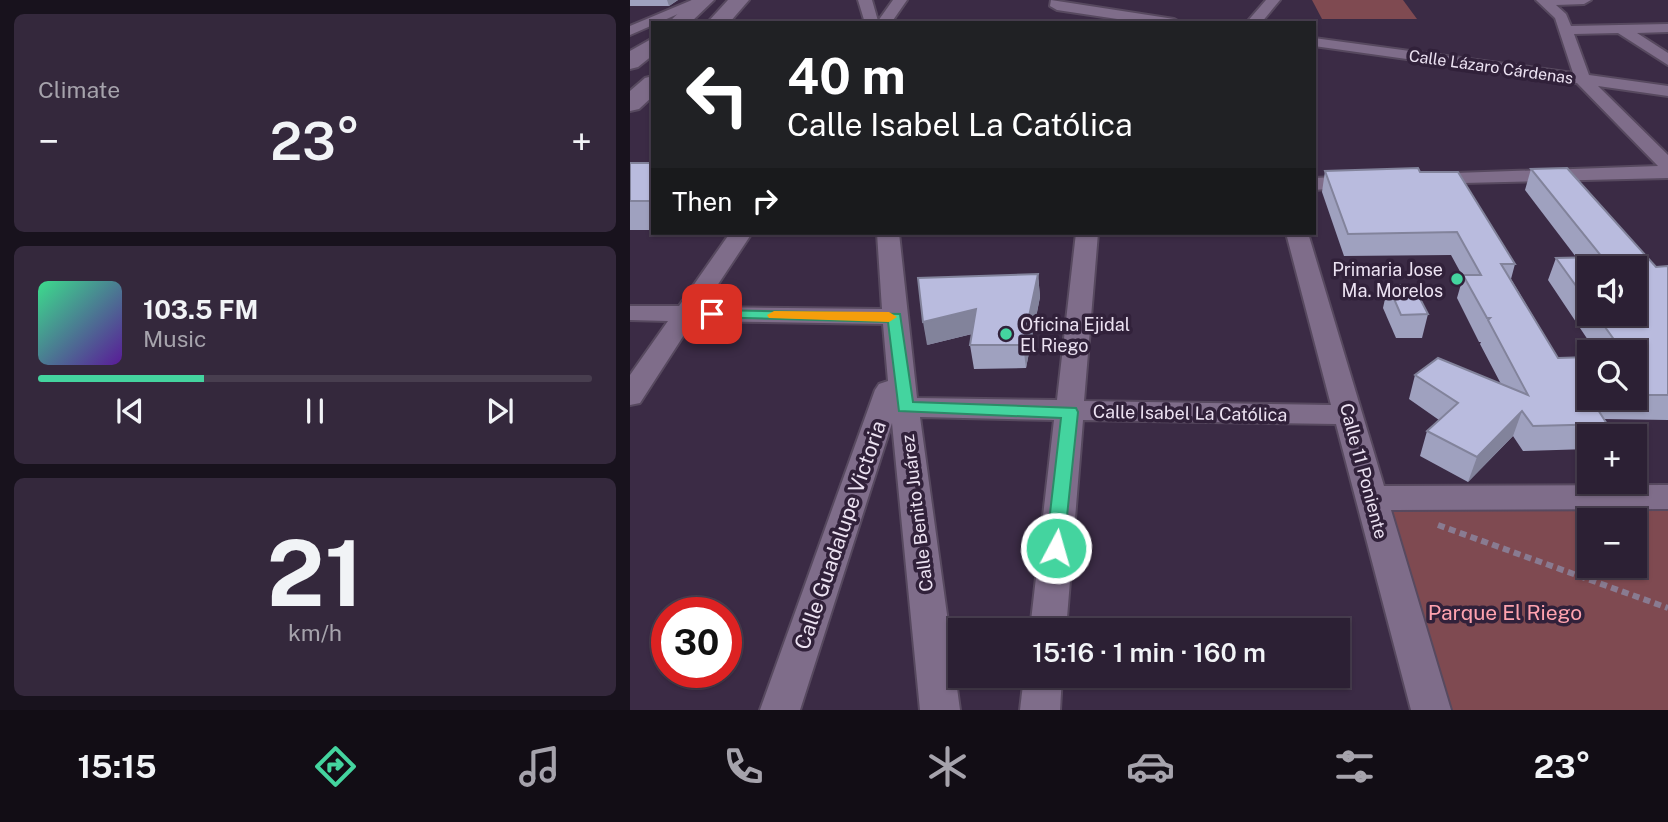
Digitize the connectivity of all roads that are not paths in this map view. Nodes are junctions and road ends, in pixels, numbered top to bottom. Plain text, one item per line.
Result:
1 (704, 0) edge
2 (739, 0) edge
3 (865, 0) edge
4 (900, 0) edge
5 (1273, 0) edge
6 (1584, 0) edge
7 (1544, 1) edge
8 (1057, 3) edge
9 (630, 16) edge
10 (1103, 18) edge
11 (674, 19) edge
12 (720, 21) edge
13 (871, 21) edge
14 (885, 21) edge
15 (1146, 21) edge
16 (1255, 21) edge
17 (651, 25) edge
18 (1668, 28) edge
19 (1566, 30) junction
20 (1623, 30) junction
21 (630, 31) edge
22 (1316, 42) edge
23 (651, 45) edge
24 (651, 46) edge
25 (630, 53) edge
26 (1668, 60) edge
27 (630, 62) edge
28 (1583, 80) junction
29 (651, 85) edge
30 (1668, 91) edge
31 (630, 104) edge
32 (1668, 166) edge
33 (1668, 172) edge
34 (1409, 181) edge
35 (1382, 182) edge
36 (1316, 184) edge
37 (740, 235) edge
38 (888, 235) edge
39 (1087, 235) edge
40 (1298, 235) edge
41 (630, 313) edge
42 (686, 314) junction
43 (895, 317) junction
44 (899, 360) joint
45 (630, 396) edge
46 (894, 407) junction
47 (1070, 412) junction
48 (1349, 415) junction
49 (1668, 497) edge
50 (1370, 498) junction
51 (1049, 618) edge
52 (1042, 688) edge
53 (780, 710) edge
54 (940, 710) edge
55 (1040, 710) edge
56 (1431, 710) edge

1 - 11 main road
2 - 12 main road
3 - 13 street
4 - 14 street
5 - 16 street
6 - 7 street
7 - 19 street
8 - 10 street
9 - 11 street
10 - 15 street
17 - 21 street
18 - 20 street
19 - 20 street
19 - 28 street
20 - 26 street
22 - 28 street, Calle Lázaro Cárdenas
23 - 25 street
24 - 27 main road
28 - 30 street, Calle Lázaro Cárdenas
28 - 32 street
29 - 31 main road
33 - 34 street
35 - 36 street
37 - 42 street
38 - 43 street
39 - 47 street
40 - 48 street, Calle 11 Poniente
41 - 42 street
42 - 43 street
42 - 45 street
43 - 44 street
44 - 46 street, Calle Guadalupe Victoria
46 - 47 street, Calle Isabel La Católica
46 - 53 street, Calle Guadalupe Victoria
46 - 54 street, Calle Benito Juárez
47 - 48 street, Calle Isabel La Católica
47 - 51 street
48 - 50 street, Calle 11 Poniente
49 - 50 street
50 - 56 street, Calle 11 Poniente
52 - 55 street

